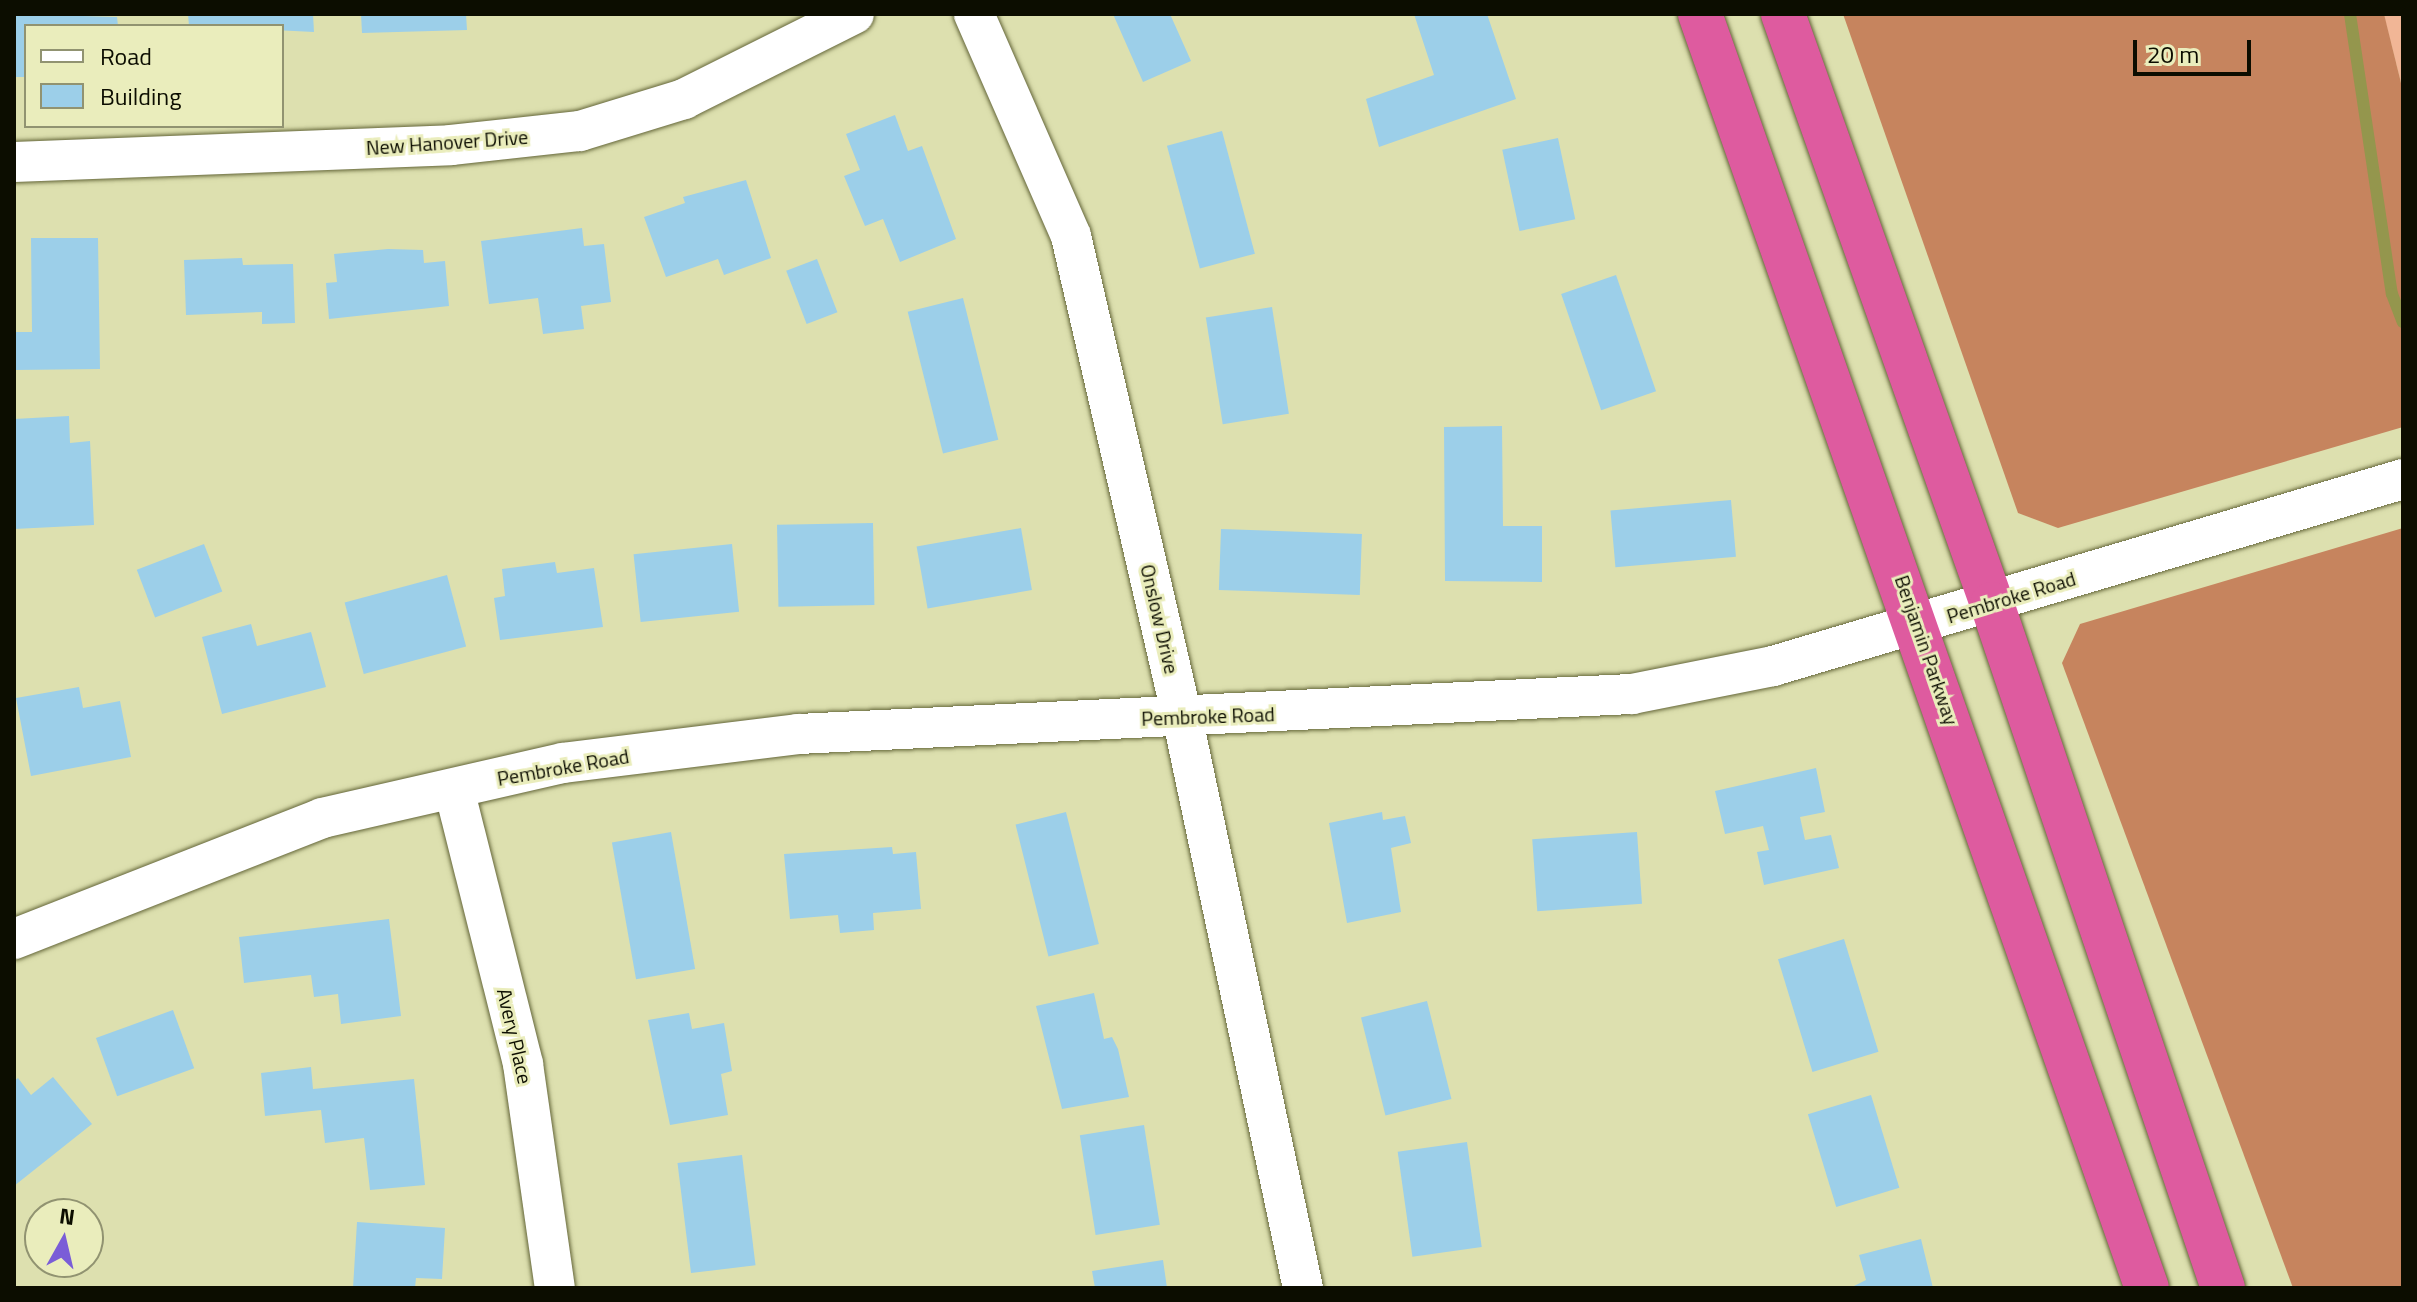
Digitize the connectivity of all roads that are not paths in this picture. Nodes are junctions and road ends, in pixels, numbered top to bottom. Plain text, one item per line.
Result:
1 (854, 14) edge
2 (974, 14) edge
3 (1700, 14) edge
4 (1783, 14) edge
5 (14, 162) edge
6 (2403, 479) edge
7 (1992, 604) junction
8 (1919, 625) junction
9 (1182, 716) junction
10 (454, 789) junction
11 (14, 939) edge
12 (555, 1288) edge
13 (1303, 1288) edge
14 (2147, 1288) edge
15 (2223, 1288) edge

1 - 5 street, New Hanover Drive
2 - 9 street, Onslow Drive
3 - 8 highway, Benjamin Parkway
4 - 7 highway
6 - 7 street, Pembroke Road
7 - 8 street, Pembroke Road
7 - 15 highway
8 - 9 street, Pembroke Road
8 - 14 highway, Benjamin Parkway
9 - 10 street, Pembroke Road
9 - 13 street, Onslow Drive
10 - 11 street, Pembroke Road
10 - 12 street, Avery Place

